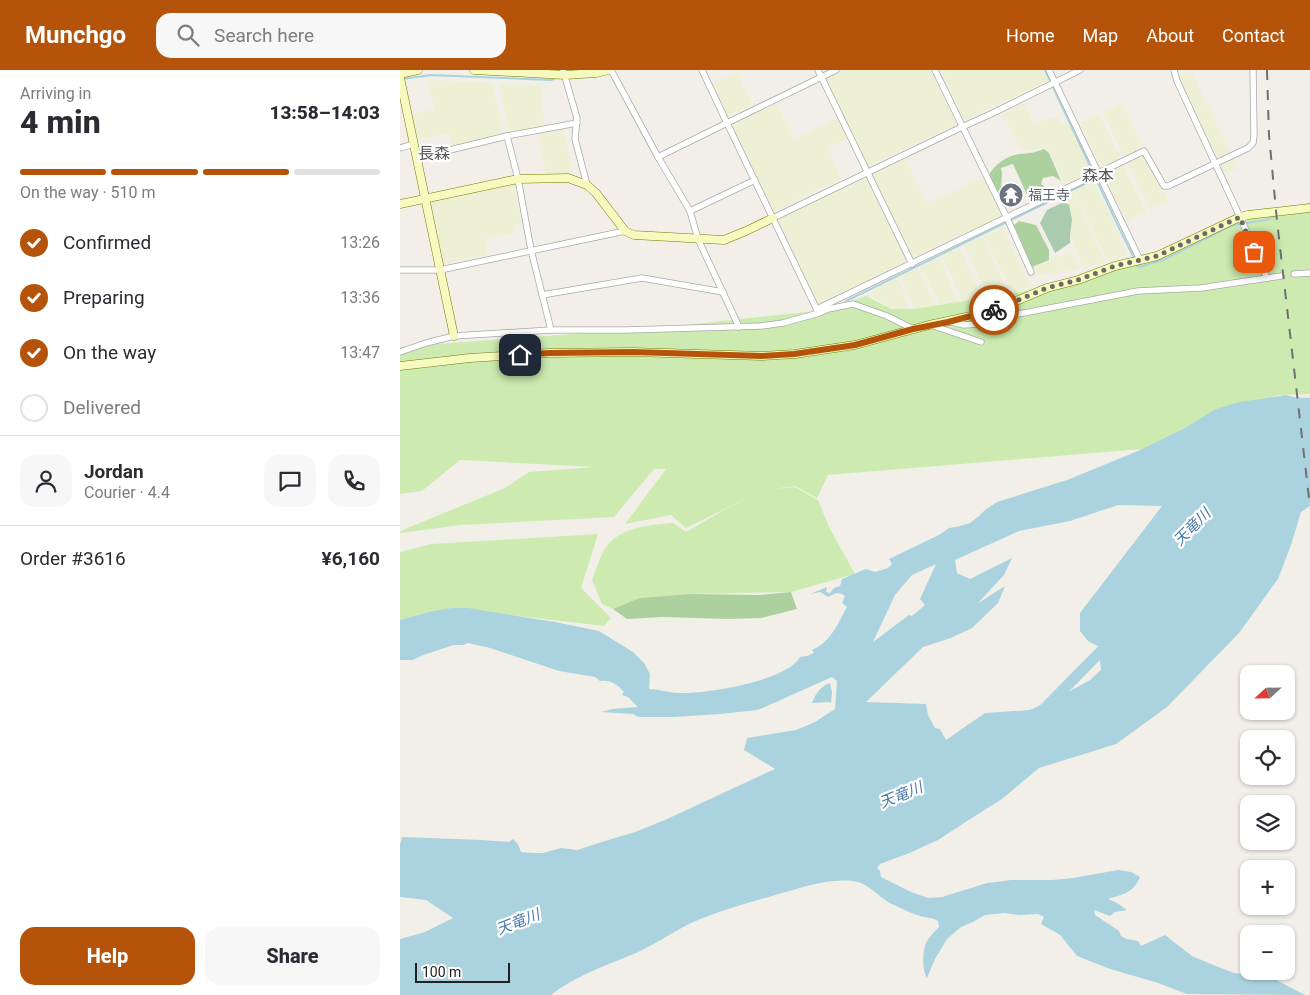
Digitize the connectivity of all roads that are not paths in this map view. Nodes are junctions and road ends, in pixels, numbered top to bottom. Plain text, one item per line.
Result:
1 (418, 70) edge
2 (474, 70) edge
3 (609, 70) edge
4 (702, 70) edge
5 (818, 70) edge
6 (836, 70) edge
7 (935, 70) edge
8 (1049, 70) edge
9 (1080, 70) edge
10 (1174, 70) edge
11 (1253, 70) edge
12 (564, 72) edge
13 (400, 74) edge
14 (821, 77) junction
15 (400, 78) edge
16 (1055, 82) junction
17 (577, 122) junction
18 (727, 123) junction
19 (962, 127) junction
20 (506, 136) junction
21 (414, 144) junction
22 (400, 148) edge
23 (658, 157) junction
24 (417, 158) junction
25 (1215, 163) junction
26 (867, 172) junction
27 (1099, 174) junction
28 (518, 179) junction
29 (755, 180) junction
30 (587, 185) junction
31 (425, 199) junction
32 (400, 204) edge
33 (1310, 208) edge
34 (690, 211) junction
35 (1240, 217) junction
36 (773, 218) junction
37 (1006, 218) junction
38 (625, 231) junction
39 (698, 239) junction
40 (531, 250) junction
41 (1140, 260) junction
42 (912, 264) junction
43 (400, 270) edge
44 (440, 270) junction
45 (1031, 272) dead end
46 (1310, 273) edge
47 (1294, 274) dead end
48 (1280, 276) dead end
49 (1267, 278) junction
50 (723, 292) junction
51 (542, 294) junction
52 (818, 311) junction
53 (948, 322) junction
54 (929, 325) junction
55 (739, 327) junction
56 (913, 329) junction
57 (550, 330) junction
58 (454, 336) junction
59 (981, 342) dead end
60 (400, 352) edge
61 (400, 366) edge

1 - 13 main road
2 - 12 main road
3 - 12 main road
3 - 23 street
4 - 18 street
5 - 14 street
6 - 14 street
7 - 19 street
8 - 16 street
9 - 16 street
10 - 25 street
11 - 25 street
12 - 17 street
14 - 18 street
14 - 26 street
15 - 21 main road
16 - 19 street
16 - 27 street
17 - 20 street
17 - 30 street
18 - 23 street
18 - 29 street
19 - 26 street
19 - 37 street
20 - 24 street
20 - 28 street
21 - 22 street
21 - 24 main road
23 - 34 street
24 - 31 main road
25 - 27 street
25 - 35 street
26 - 36 street
26 - 42 street
27 - 37 street
27 - 41 street
28 - 30 main road
28 - 31 main road
28 - 40 street
29 - 34 street
29 - 36 street
30 - 38 main road
31 - 32 main road
31 - 44 main road
33 - 35 main road
34 - 39 street
35 - 41 main road
35 - 49 street
36 - 39 main road
36 - 52 street
37 - 42 street
37 - 45 street
38 - 39 main road
38 - 40 street
39 - 50 street
40 - 44 street
40 - 51 street
41 - 53 main road
42 - 52 street
43 - 44 street
44 - 58 main road
46 - 47 street
48 - 49 street
49 - 53 street
50 - 51 street
50 - 55 street
51 - 57 street
52 - 55 street
52 - 56 street
53 - 54 main road
54 - 56 main road
54 - 59 street
55 - 57 street
56 - 61 main road
57 - 58 street
58 - 60 street

